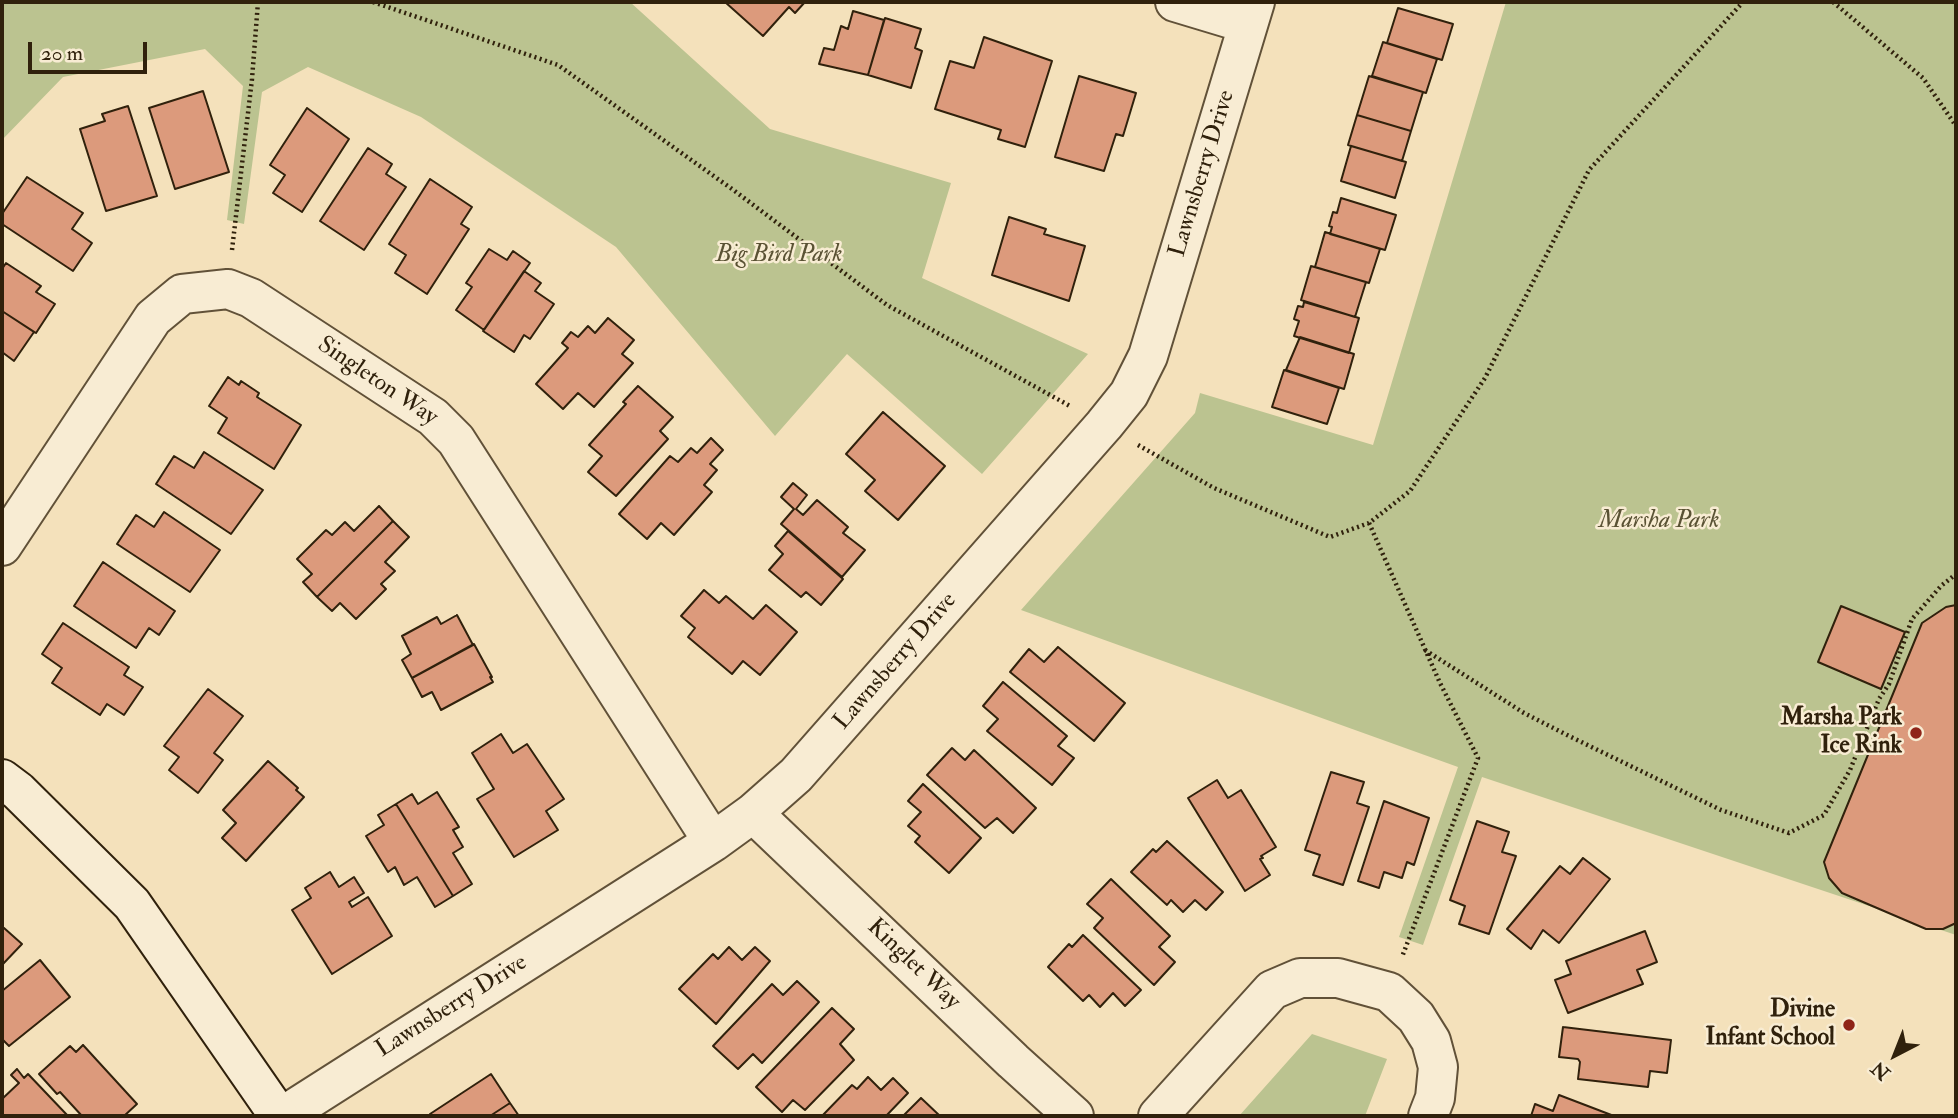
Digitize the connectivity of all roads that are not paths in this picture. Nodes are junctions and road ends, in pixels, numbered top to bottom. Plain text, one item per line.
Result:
1 (1175, 2) edge
2 (1251, 13) edge
3 (2, 546) edge
4 (2, 779) edge
5 (753, 813) junction
6 (713, 842) junction
7 (281, 1116) edge
8 (1074, 1116) edge
9 (1158, 1116) edge
10 (1428, 1116) edge

1 - 2 street
2 - 5 street, Lawnsberry Drive
3 - 6 street, Singleton Way
4 - 7 street
5 - 6 street, Lawnsberry Drive
5 - 8 street, Kinglet Way
6 - 7 street, Lawnsberry Drive
9 - 10 street

